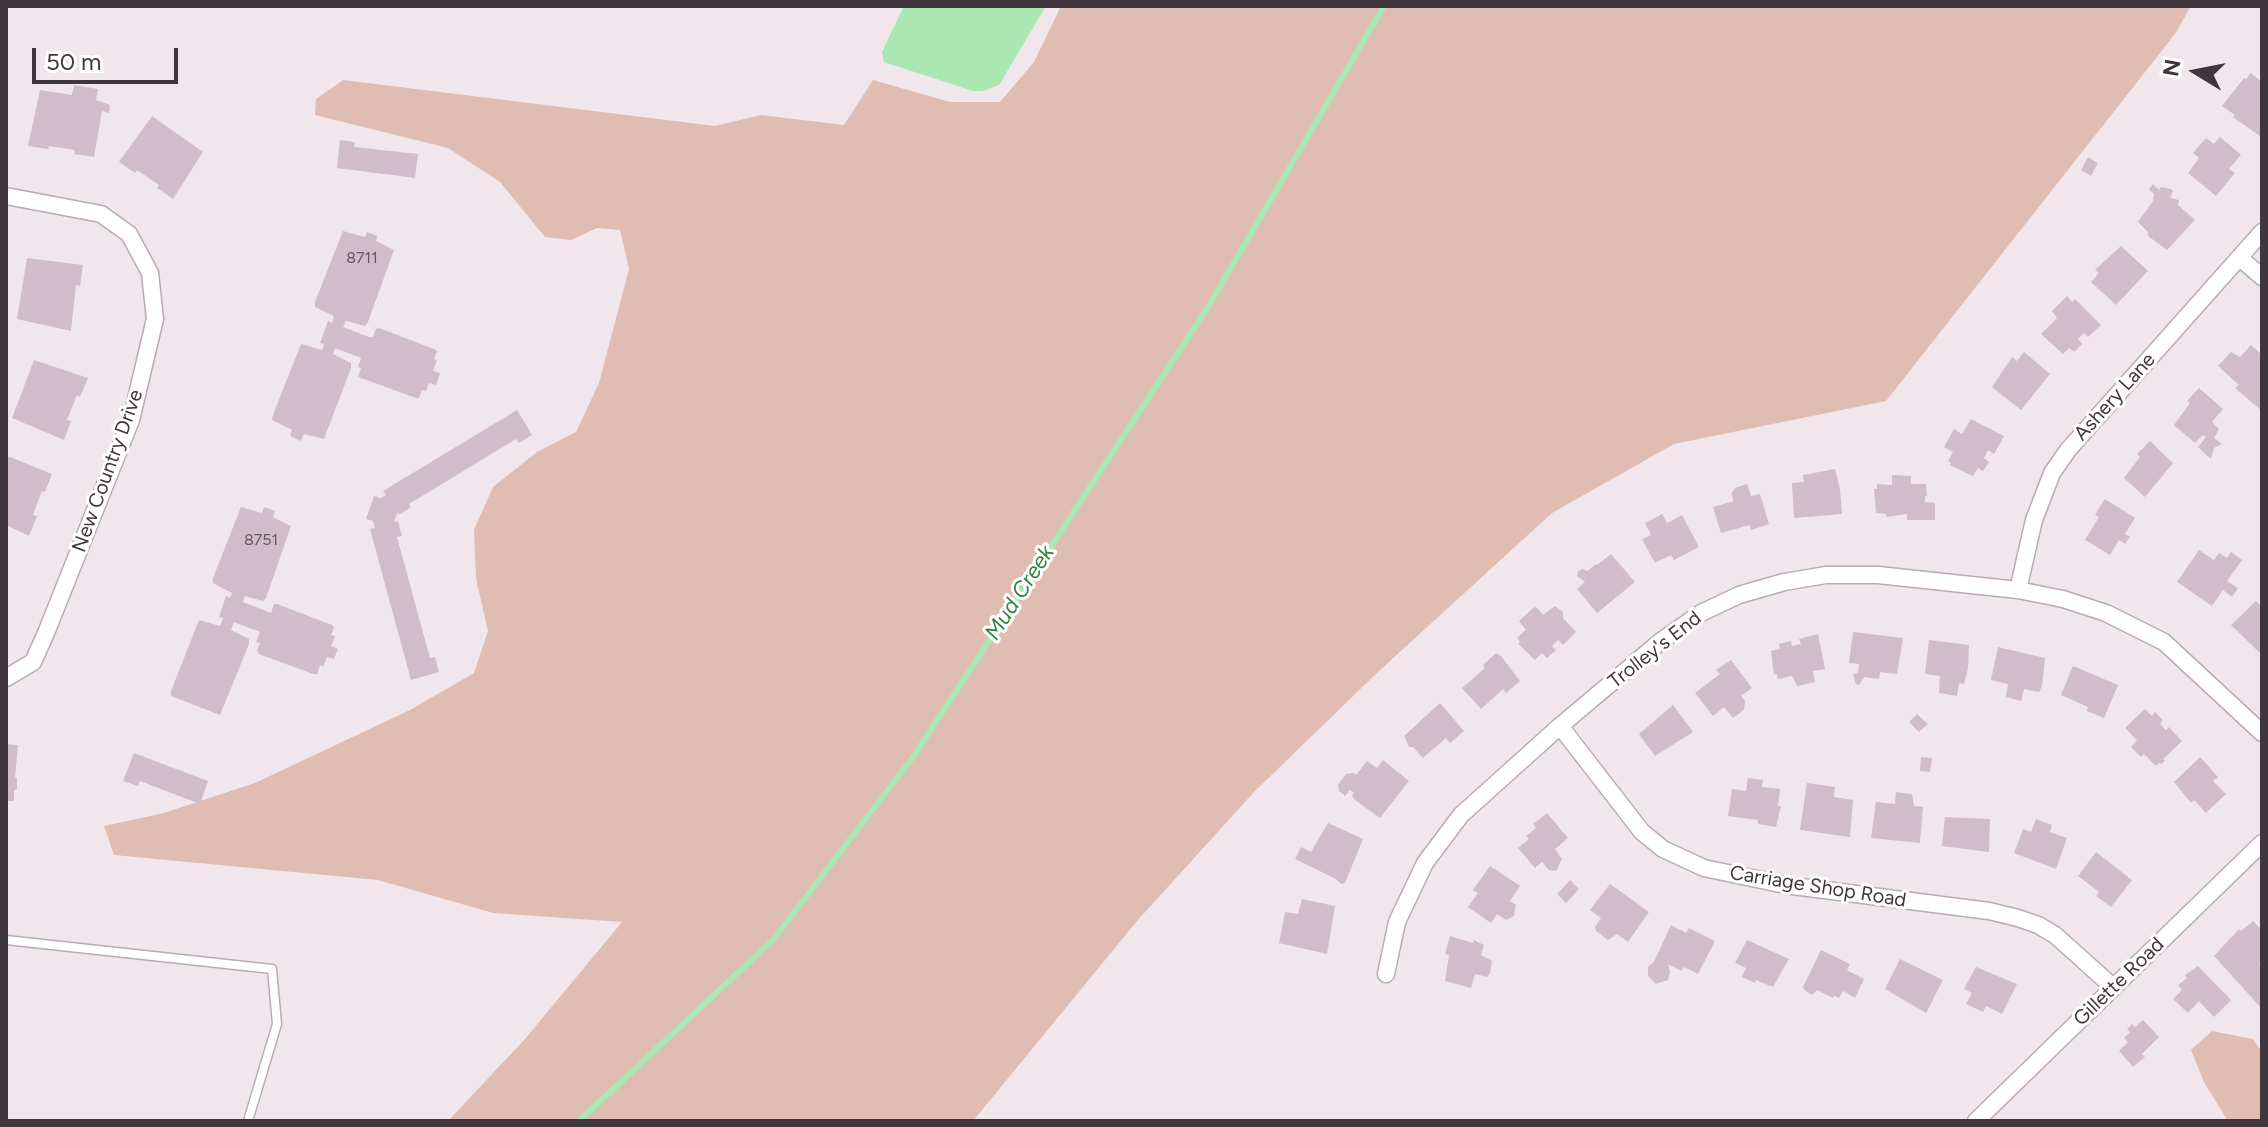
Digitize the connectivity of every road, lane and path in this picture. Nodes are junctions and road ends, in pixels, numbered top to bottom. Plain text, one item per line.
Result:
1 (6, 196) edge
2 (2262, 232) edge
3 (2240, 258) junction
4 (2262, 277) edge
5 (2018, 590) junction
6 (6, 678) edge
7 (1560, 726) junction
8 (2262, 733) edge
9 (2262, 843) edge
10 (6, 940) edge
11 (1386, 974) dead end
12 (2113, 987) junction
13 (248, 1121) edge
14 (1976, 1121) edge

1 - 6 street, New Country Drive
2 - 3 street, Ashery Lane
3 - 4 street
3 - 5 street, Ashery Lane
5 - 7 street, Trolley's End
5 - 8 street, Trolley's End
7 - 11 street, Trolley's End
7 - 12 street, Carriage Shop Road
9 - 12 street, Gillette Road
10 - 13 lane
12 - 14 street, Gillette Road

